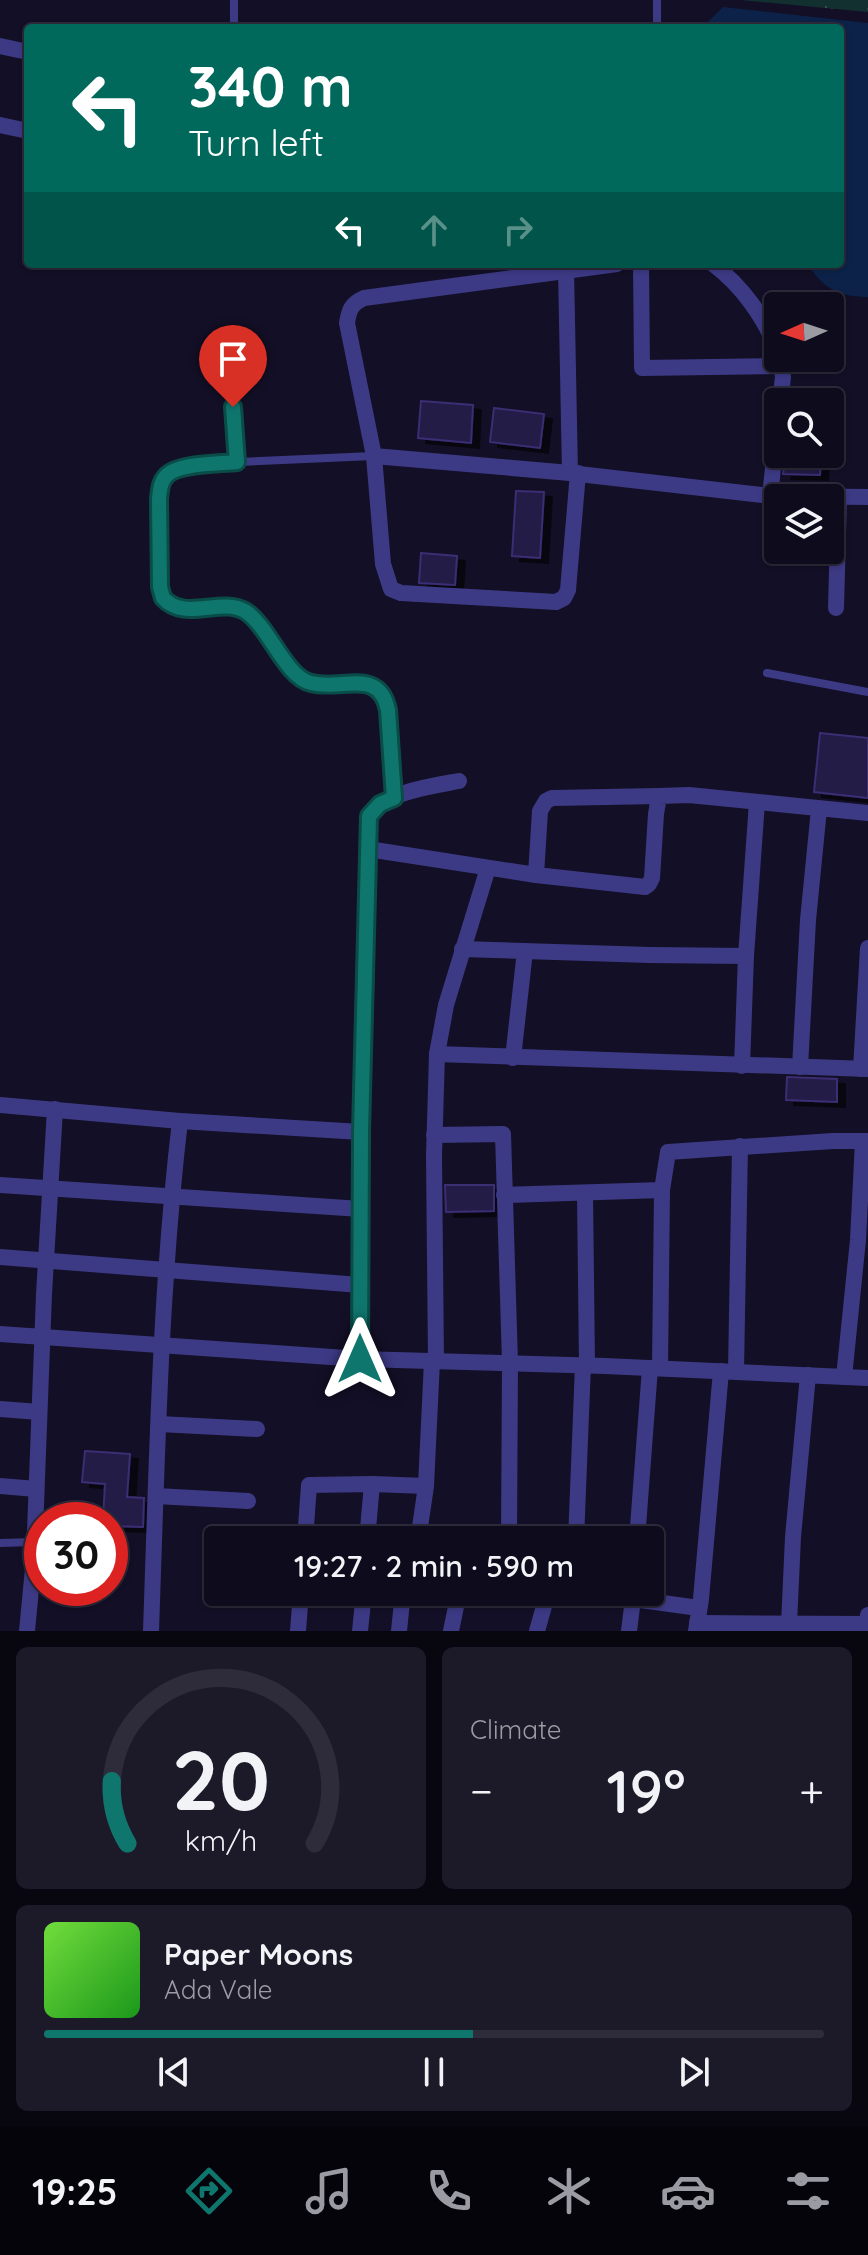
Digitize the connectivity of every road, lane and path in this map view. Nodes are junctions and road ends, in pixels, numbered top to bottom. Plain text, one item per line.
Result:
1 (234, 0) edge
2 (657, 0) edge
3 (234, 24) edge
4 (657, 24) edge
5 (0, 46) edge
6 (24, 51) edge
7 (0, 125) edge
8 (24, 130) edge
9 (583, 268) edge
10 (641, 268) edge
11 (718, 268) edge
12 (566, 270) junction
13 (764, 323) edge
14 (229, 351) dead end
15 (764, 360) edge
16 (374, 456) junction
17 (237, 462) junction
18 (574, 473) junction
19 (764, 495) edge
20 (844, 497) edge
21 (868, 497) edge
22 (837, 564) edge
23 (836, 608) dead end
24 (767, 673) dead end
25 (868, 692) edge
26 (459, 781) dead end
27 (659, 796) junction
28 (394, 798) junction
29 (757, 802) junction
30 (819, 809) junction
31 (868, 813) edge
32 (368, 849) junction
33 (488, 868) junction
34 (536, 875) junction
35 (868, 948) edge
36 (462, 949) junction
37 (525, 951) junction
38 (746, 956) junction
39 (437, 1054) junction
40 (513, 1058) junction
41 (742, 1066) junction
42 (800, 1067) junction
43 (865, 1069) edge
44 (0, 1105) edge
45 (55, 1109) junction
46 (180, 1121) junction
47 (361, 1132) junction
48 (434, 1135) junction
49 (866, 1141) edge
50 (740, 1146) junction
51 (0, 1185) edge
52 (51, 1188) junction
53 (662, 1190) junction
54 (585, 1193) junction
55 (504, 1195) junction
56 (171, 1196) junction
57 (864, 1207) edge
58 (361, 1209) junction
59 (0, 1257) edge
60 (46, 1260) junction
61 (166, 1271) junction
62 (360, 1285) junction
63 (0, 1334) edge
64 (42, 1336) junction
65 (163, 1345) junction
66 (360, 1359) junction
67 (434, 1361) junction
68 (510, 1362) junction
69 (585, 1365) junction
70 (655, 1368) junction
71 (729, 1371) junction
72 (808, 1375) junction
73 (844, 1377) junction
74 (868, 1378) edge
75 (0, 1409) edge
76 (39, 1412) junction
77 (159, 1424) junction
78 (257, 1429) dead end
79 (372, 1484) junction
80 (0, 1486) edge
81 (426, 1486) junction
82 (36, 1489) junction
83 (156, 1496) junction
84 (248, 1501) dead end
85 (36, 1502) edge
86 (306, 1526) edge
87 (368, 1526) edge
88 (420, 1526) edge
89 (509, 1526) edge
90 (577, 1526) edge
91 (638, 1526) edge
92 (24, 1542) edge
93 (0, 1543) edge
94 (29, 1606) edge
95 (300, 1606) edge
96 (363, 1606) edge
97 (402, 1606) edge
98 (456, 1606) edge
99 (544, 1606) edge
100 (632, 1606) edge
101 (661, 1606) edge
102 (868, 1615) edge
103 (697, 1620) edge
104 (789, 1624) junction
105 (824, 1627) edge
106 (27, 1631) edge
107 (151, 1631) edge
108 (298, 1631) edge
109 (360, 1631) edge
110 (399, 1631) edge
111 (451, 1631) edge
112 (537, 1631) edge
113 (629, 1631) edge

1 - 3 lane
2 - 4 lane
5 - 6 street
7 - 8 street
9 - 12 street
10 - 15 street
11 - 13 street
12 - 16 street
12 - 18 street
14 - 17 lane
16 - 17 lane
16 - 18 street
16 - 18 street
17 - 28 lane
18 - 19 street
20 - 21 street
22 - 23 street
24 - 25 lane
26 - 28 street
27 - 29 street
27 - 34 street
27 - 34 street
28 - 32 street
29 - 30 street
29 - 38 street
30 - 31 street
30 - 42 street
32 - 33 street
32 - 47 street
33 - 34 street
33 - 36 street
35 - 43 street
36 - 37 street
36 - 39 street
37 - 38 street
37 - 40 street
38 - 41 street
39 - 40 street
39 - 48 street
40 - 41 street
41 - 42 street
42 - 43 street
44 - 45 street
45 - 46 street
45 - 52 street
46 - 47 street
46 - 56 street
47 - 58 street
48 - 55 street
48 - 67 street
49 - 50 street
49 - 57 street
50 - 53 street
50 - 71 street
51 - 52 street
52 - 56 street
52 - 60 street
53 - 54 street
53 - 70 street
54 - 55 street
54 - 69 street
55 - 68 street
56 - 58 street
56 - 61 street
57 - 73 street
58 - 62 street
59 - 60 street
60 - 61 street
60 - 64 street
61 - 62 street
61 - 65 street
62 - 66 street
63 - 64 street
64 - 65 street
64 - 76 street
65 - 66 street
65 - 77 street
66 - 67 street
67 - 68 street
67 - 81 street
68 - 69 street
68 - 89 street
69 - 70 street
69 - 90 street
70 - 71 street
70 - 91 street
71 - 72 street
71 - 103 street
72 - 73 street
72 - 104 street
73 - 74 street
75 - 76 street
76 - 82 street
77 - 78 street
77 - 83 street
79 - 81 street
79 - 86 street
79 - 87 street
80 - 82 street
81 - 88 street
82 - 85 street
83 - 84 street
83 - 107 street
92 - 93 lane
94 - 106 street
95 - 108 street
96 - 109 street
97 - 110 street
98 - 111 street
99 - 112 street
100 - 113 street
101 - 103 street
102 - 105 street
103 - 104 street
104 - 105 street

